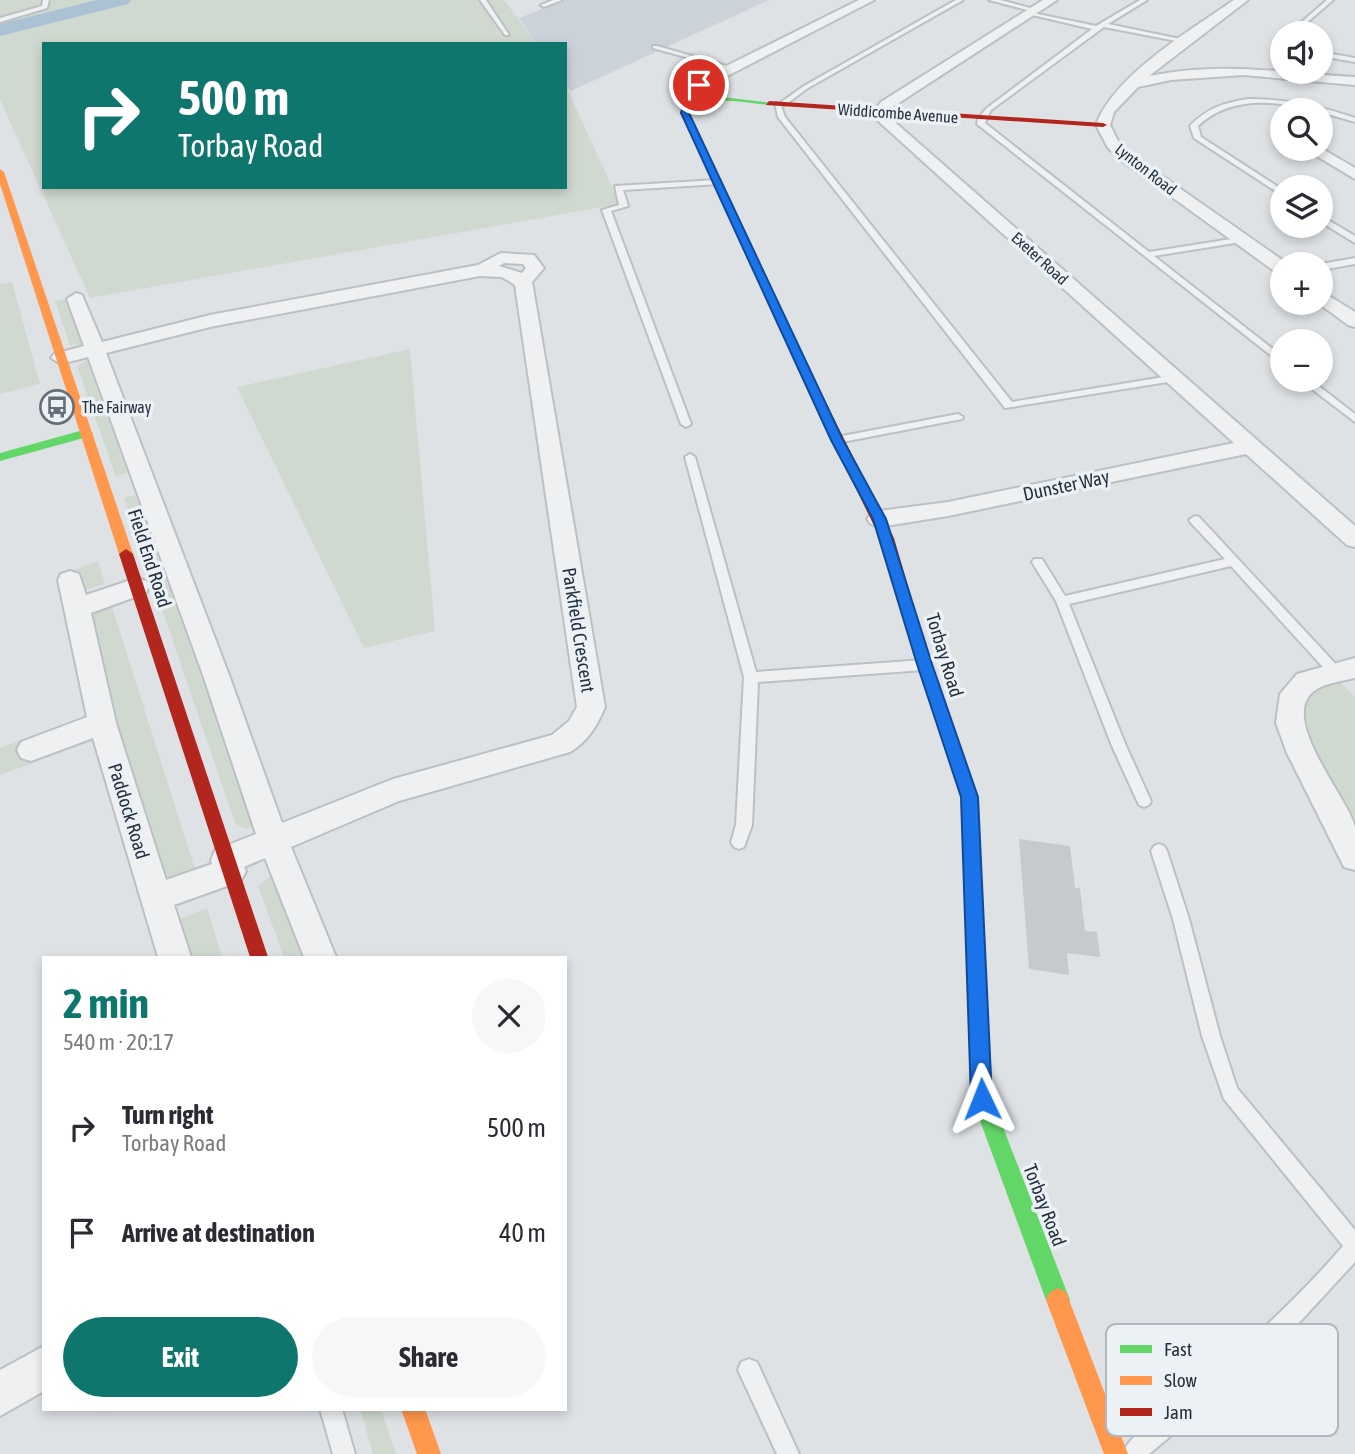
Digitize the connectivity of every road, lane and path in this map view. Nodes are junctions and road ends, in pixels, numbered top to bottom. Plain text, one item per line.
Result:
1 (46, 0) edge
2 (483, 0) edge
3 (559, 0) edge
4 (868, 0) edge
5 (960, 0) edge
6 (992, 0) edge
7 (1051, 0) edge
8 (1144, 0) edge
9 (1242, 0) edge
10 (1330, 0) edge
11 (544, 5) dead end
12 (1032, 11) junction
13 (0, 20) edge
14 (1306, 21) edge
15 (1105, 25) junction
16 (1097, 28) junction
17 (508, 33) dead end
18 (1185, 42) junction
19 (655, 47) dead end
20 (1333, 56) edge
21 (1160, 60) junction
22 (1355, 60) edge
23 (731, 68) junction
24 (1191, 72) junction
25 (1355, 80) edge
26 (1135, 83) junction
27 (692, 97) junction
28 (780, 104) junction
29 (1270, 104) edge
30 (880, 112) junction
31 (1333, 116) edge
32 (982, 118) junction
33 (1355, 120) edge
34 (1103, 125) junction
35 (1333, 161) edge
36 (0, 173) edge
37 (1355, 174) edge
38 (717, 182) junction
39 (1270, 186) edge
40 (1333, 226) edge
41 (1241, 239) junction
42 (1355, 240) edge
43 (1147, 255) junction
44 (1270, 260) edge
45 (1355, 261) edge
46 (1333, 265) edge
47 (76, 299) dead end
48 (1333, 305) edge
49 (1355, 321) edge
50 (95, 349) junction
51 (1270, 352) edge
52 (61, 358) junction
53 (1176, 379) junction
54 (1320, 392) edge
55 (958, 417) dead end
56 (1355, 419) edge
57 (686, 424) dead end
58 (87, 433) junction
59 (837, 440) junction
60 (1251, 446) junction
61 (0, 457) edge
62 (690, 457) dead end
63 (879, 519) junction
64 (1195, 520) dead end
65 (1355, 539) edge
66 (1234, 561) junction
67 (1038, 562) dead end
68 (70, 580) dead end
69 (137, 587) junction
70 (1062, 601) junction
71 (77, 608) junction
72 (924, 664) junction
73 (1345, 670) edge
74 (751, 677) junction
75 (102, 723) junction
76 (31, 750) dead end
77 (1144, 801) dead end
78 (273, 839) junction
79 (739, 842) dead end
80 (1159, 851) dead end
81 (1355, 858) edge
82 (228, 865) junction
83 (156, 898) junction
84 (174, 956) edge
85 (259, 956) edge
86 (320, 956) edge
87 (1355, 1246) edge
88 (1282, 1324) edge
89 (42, 1368) edge
90 (749, 1370) dead end
91 (0, 1394) edge
92 (332, 1411) edge
93 (414, 1411) edge
94 (1106, 1428) edge
95 (1109, 1436) edge
96 (1153, 1436) edge
97 (344, 1454) edge
98 (429, 1454) edge
99 (788, 1454) edge
100 (1116, 1454) edge
101 (1133, 1454) edge

1 - 13 lane
2 - 17 lane
3 - 11 lane
4 - 23 street
5 - 28 lane
6 - 12 lane
7 - 12 street
8 - 15 lane
9 - 18 street, Lynton Road
10 - 14 lane
12 - 16 lane
12 - 30 street
15 - 16 lane
15 - 18 lane
16 - 32 lane
18 - 21 street, Lynton Road
19 - 23 lane
20 - 22 lane
21 - 24 street
21 - 26 street, Lynton Road
23 - 27 street
24 - 25 street
24 - 26 street
26 - 34 street, Lynton Road
27 - 28 street, Widdicombe Avenue
27 - 38 street, Torbay Road
28 - 30 street, Widdicombe Avenue
28 - 53 lane
29 - 39 lane
30 - 32 street, Widdicombe Avenue
30 - 53 street, Exeter Road
31 - 33 lane
32 - 34 street, Widdicombe Avenue
32 - 43 lane
34 - 41 street, Lynton Road
35 - 37 street
36 - 52 street, Field End Road
38 - 57 lane
38 - 59 street, Torbay Road
40 - 42 lane
41 - 43 lane
41 - 44 street, Lynton Road
43 - 51 lane
45 - 46 lane
47 - 50 street
48 - 49 street
50 - 52 street, Parkfield Crescent
50 - 78 street
50 - 78 street, Parkfield Crescent
52 - 58 street, Field End Road
53 - 60 street, Exeter Road
54 - 56 lane
55 - 59 lane
58 - 61 street
58 - 69 street, Field End Road
59 - 63 street, Torbay Road
60 - 63 street, Dunster Way
60 - 65 street, Exeter Road
62 - 74 lane
63 - 72 street, Torbay Road
64 - 66 lane
66 - 70 lane
66 - 73 lane
67 - 70 lane
68 - 71 street, Paddock Road
69 - 71 street
69 - 82 street, Field End Road
70 - 77 lane
71 - 75 street, Paddock Road
72 - 74 lane
72 - 94 street, Torbay Road
73 - 81 street
74 - 79 lane
75 - 76 street
75 - 83 street, Paddock Road
78 - 82 street, Parkfield Crescent
78 - 86 street
80 - 87 lane
82 - 83 street
82 - 85 street, Field End Road
83 - 84 street, Paddock Road
87 - 88 lane
89 - 91 street
90 - 99 lane
92 - 97 lane
93 - 98 street
95 - 100 street, Torbay Road
96 - 101 lane

